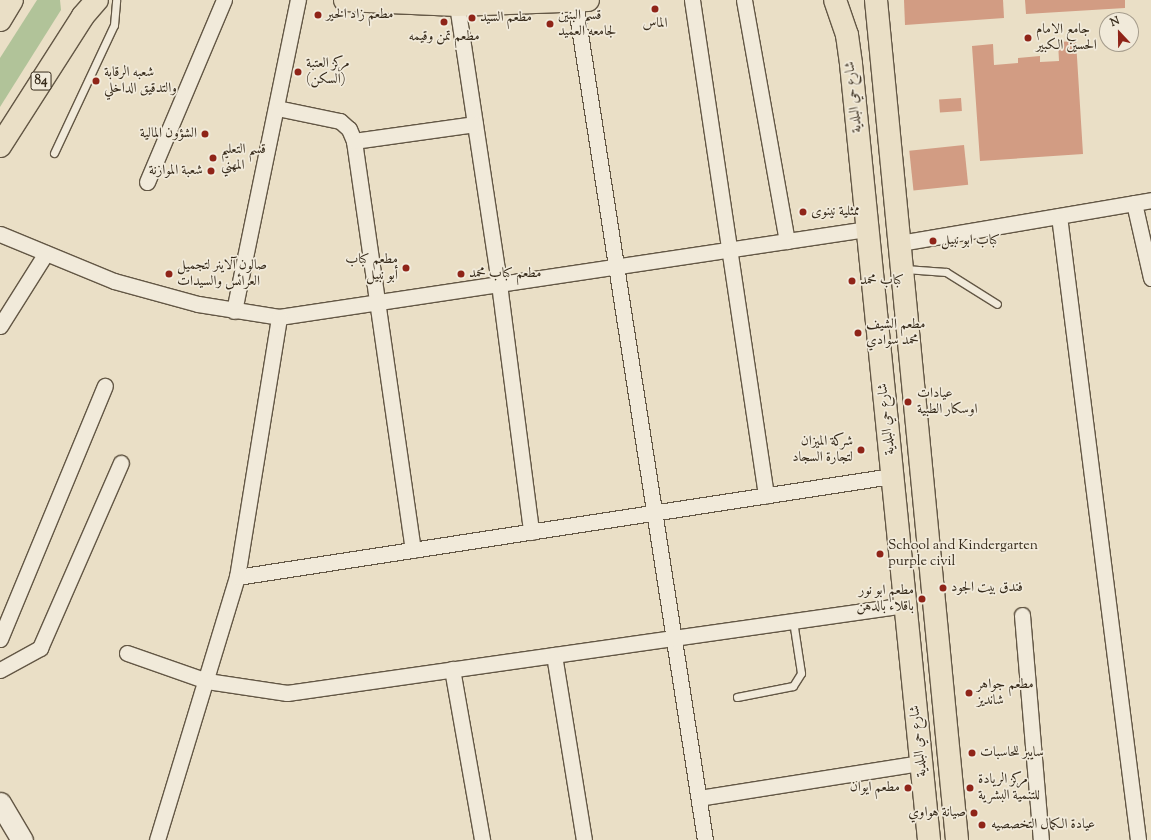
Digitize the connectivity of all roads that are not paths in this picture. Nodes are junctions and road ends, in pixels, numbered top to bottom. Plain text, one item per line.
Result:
1 (12, 0) edge
2 (97, 0) edge
3 (116, 0) edge
4 (224, 0) edge
5 (298, 0) edge
6 (346, 0) edge
7 (692, 0) edge
8 (744, 0) edge
9 (835, 0) edge
10 (876, 0) edge
11 (581, 1) edge
12 (457, 5) junction
13 (0, 20) edge
14 (883, 61) junction
15 (851, 64) junction
16 (277, 108) junction
17 (475, 124) junction
18 (354, 141) junction
19 (0, 146) edge
20 (54, 153) dead end
21 (147, 182) dead end
22 (1151, 200) edge
23 (1134, 203) junction
24 (1060, 216) junction
25 (867, 229) junction
26 (0, 234) edge
27 (787, 241) junction
28 (900, 243) junction
29 (730, 249) junction
30 (46, 253) junction
31 (616, 266) junction
32 (903, 269) junction
33 (1151, 278) edge
34 (499, 284) junction
35 (378, 302) junction
36 (997, 304) dead end
37 (234, 311) junction
38 (279, 316) junction
39 (0, 326) edge
40 (105, 386) dead end
41 (121, 463) dead end
42 (892, 476) junction
43 (766, 495) junction
44 (656, 512) junction
45 (531, 532) junction
46 (413, 550) junction
47 (237, 577) junction
48 (905, 605) junction
49 (1022, 615) dead end
50 (793, 621) junction
51 (0, 639) edge
52 (675, 639) junction
53 (127, 653) dead end
54 (554, 655) junction
55 (452, 669) junction
56 (0, 670) edge
57 (207, 681) junction
58 (737, 697) dead end
59 (921, 763) junction
60 (699, 798) junction
61 (0, 803) edge
62 (22, 840) edge
63 (157, 840) edge
64 (482, 840) edge
65 (584, 840) edge
66 (705, 840) edge
67 (929, 840) edge
68 (957, 840) edge
69 (1041, 840) edge
70 (1138, 840) edge

1 - 13 main road
2 - 19 main road, 84
3 - 20 lane
4 - 21 street
5 - 16 street
6 - 12 main road
7 - 29 street
8 - 27 street
9 - 15 main road, شارع حي البلدية
10 - 14 main road, شارع حي البلدية
11 - 12 main road
11 - 31 street
12 - 17 street
14 - 15 main road
14 - 28 main road, شارع حي البلدية
15 - 25 main road, شارع حي البلدية
16 - 18 street
16 - 37 street
17 - 18 street
17 - 34 street
18 - 35 street
22 - 23 street
23 - 24 street
23 - 33 street
24 - 28 street
24 - 70 street
25 - 27 street
25 - 42 main road, شارع حي البلدية
26 - 30 street
27 - 29 street
28 - 32 main road, شارع حي البلدية
29 - 31 street
29 - 43 street
30 - 37 street
30 - 39 street
31 - 34 street
31 - 44 street
32 - 36 lane
32 - 68 main road, شارع حي البلدية
34 - 35 street
34 - 45 street
35 - 38 street
35 - 46 street
37 - 38 street
38 - 47 street
40 - 51 street
41 - 56 street
42 - 43 street
42 - 48 main road, شارع حي البلدية
43 - 44 street
44 - 45 street
44 - 52 street
45 - 46 street
46 - 47 street
47 - 57 street
48 - 50 street
48 - 59 main road, شارع حي البلدية
49 - 69 street
50 - 52 street
50 - 58 lane
52 - 54 street
52 - 60 street
53 - 57 street
54 - 55 street
54 - 65 street
55 - 57 street
55 - 64 street
57 - 63 street
59 - 60 street
59 - 67 main road, شارع حي البلدية
60 - 66 street
61 - 62 main road

